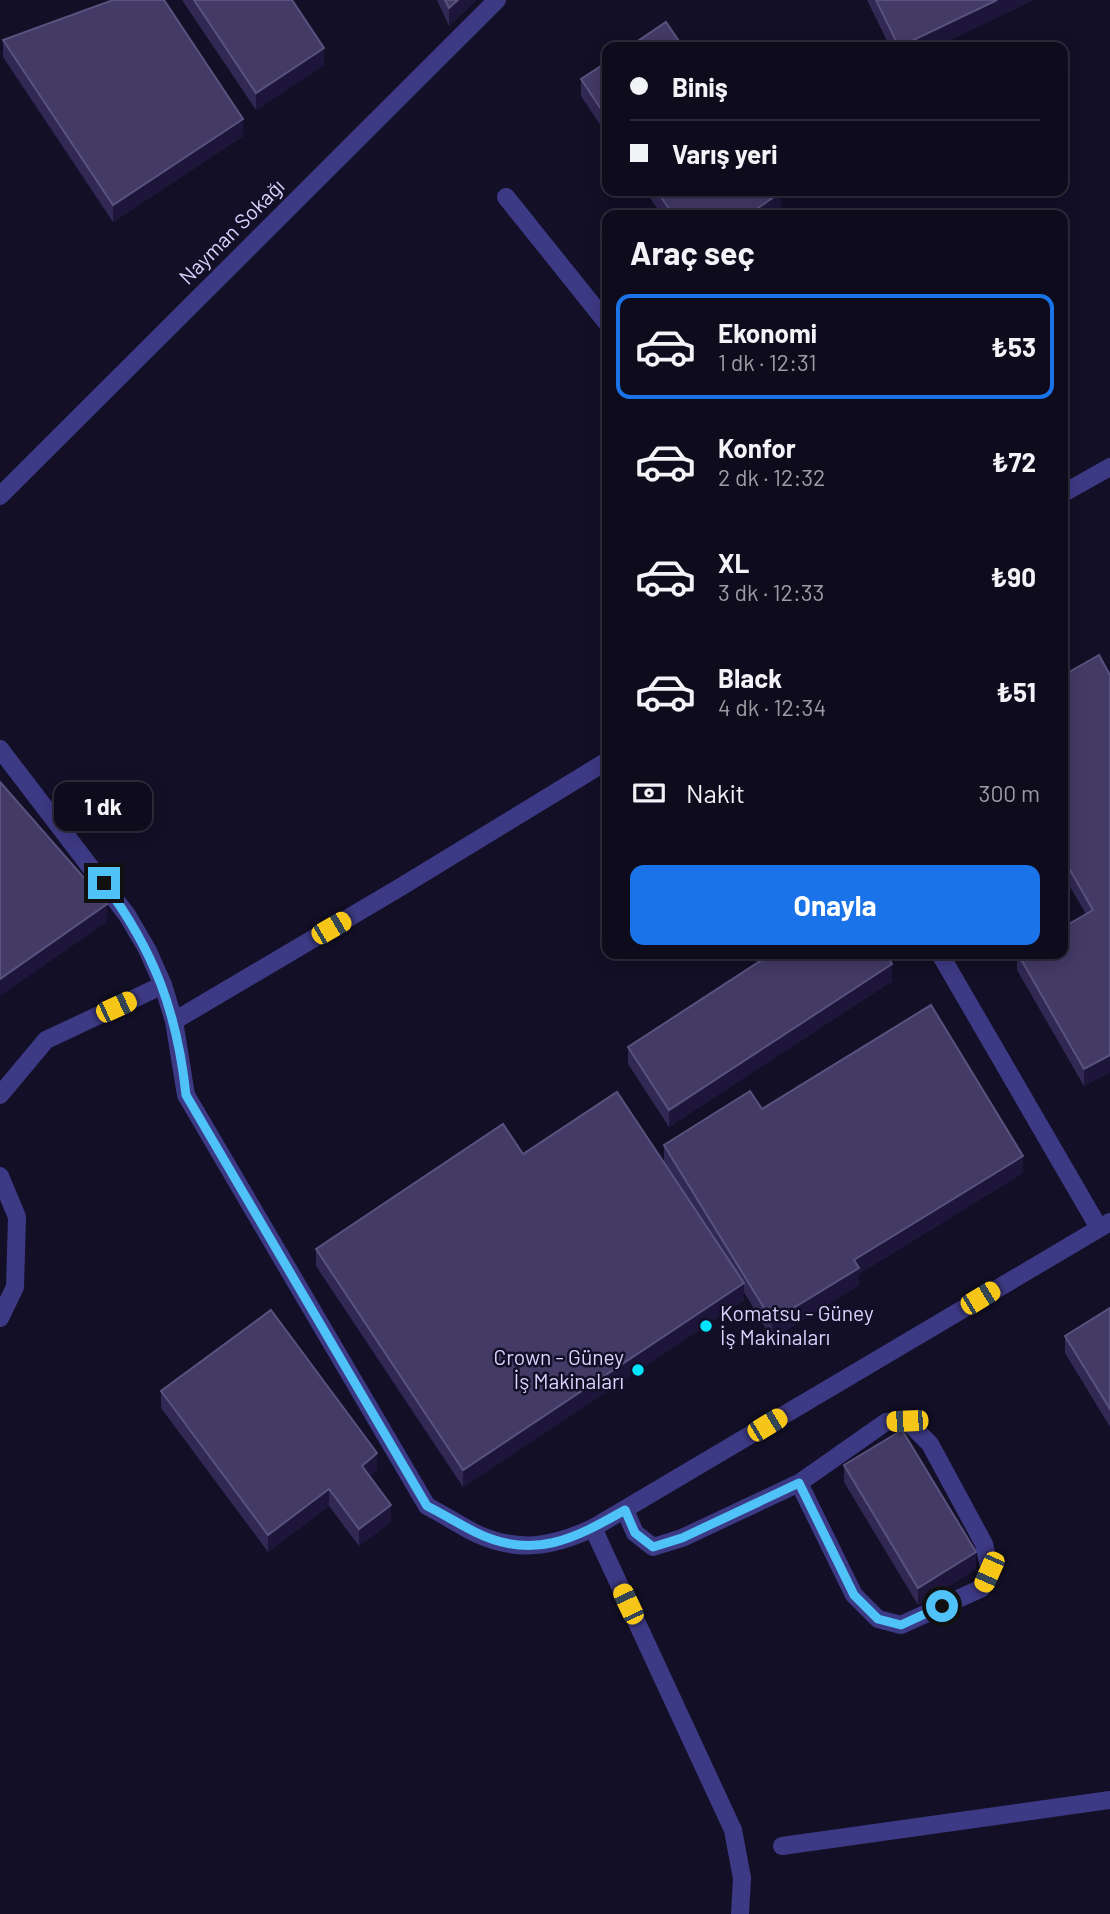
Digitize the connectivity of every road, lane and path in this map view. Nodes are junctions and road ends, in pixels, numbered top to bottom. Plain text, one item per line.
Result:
1 (497, 0) edge
2 (506, 197) dead end
3 (602, 317) edge
4 (1110, 467) edge
5 (1068, 491) edge
6 (0, 496) edge
7 (0, 748) edge
8 (602, 764) edge
9 (943, 959) edge
10 (163, 985) junction
11 (174, 1021) junction
12 (0, 1095) edge
13 (0, 1176) edge
14 (1104, 1225) edge
15 (0, 1318) edge
16 (799, 1483) junction
17 (625, 1510) junction
18 (593, 1528) junction
19 (1110, 1800) edge
20 (782, 1846) dead end
21 (740, 1914) edge

1 - 6 street, Nayman Sokağı
2 - 3 street
4 - 5 street
7 - 10 street
8 - 11 street
9 - 14 street
10 - 11 street
10 - 12 street
11 - 18 street
13 - 15 street
14 - 17 street
16 - 16 street
16 - 17 street
17 - 18 street
18 - 21 street
19 - 20 street

